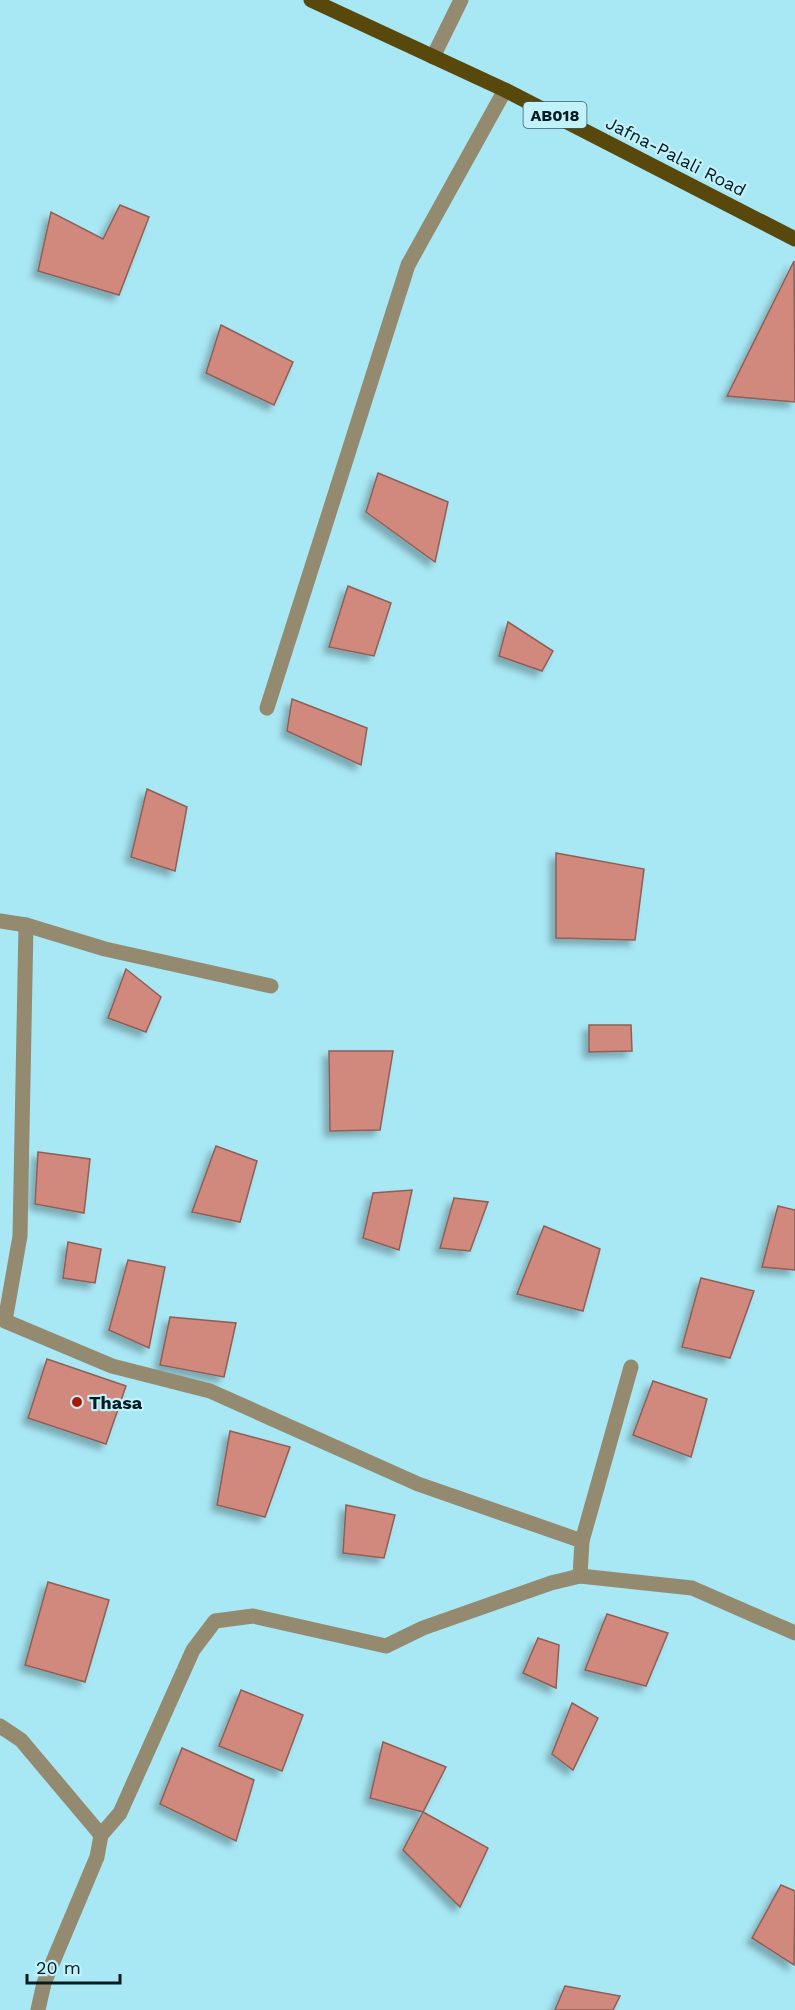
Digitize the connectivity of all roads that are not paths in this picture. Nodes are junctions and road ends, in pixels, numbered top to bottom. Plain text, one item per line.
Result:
1 (311, 0) edge
2 (461, 0) edge
3 (433, 57) junction
4 (506, 90) junction
5 (795, 239) edge
6 (267, 708) dead end
7 (0, 921) edge
8 (26, 925) junction
9 (271, 986) dead end
10 (632, 1367) dead end
11 (582, 1541) junction
12 (580, 1576) junction
13 (795, 1633) edge
14 (0, 1726) edge
15 (101, 1835) junction
16 (38, 2010) edge

1 - 3 main road, Jafna-Palali Road / AB018
2 - 3 street
3 - 4 main road, Jafna-Palali Road / AB018
4 - 5 main road, Jafna-Palali Road / AB018
4 - 6 street
7 - 8 street
8 - 9 street
8 - 11 street
10 - 11 street
11 - 12 street
12 - 13 street
12 - 15 street
14 - 15 street
15 - 16 street

